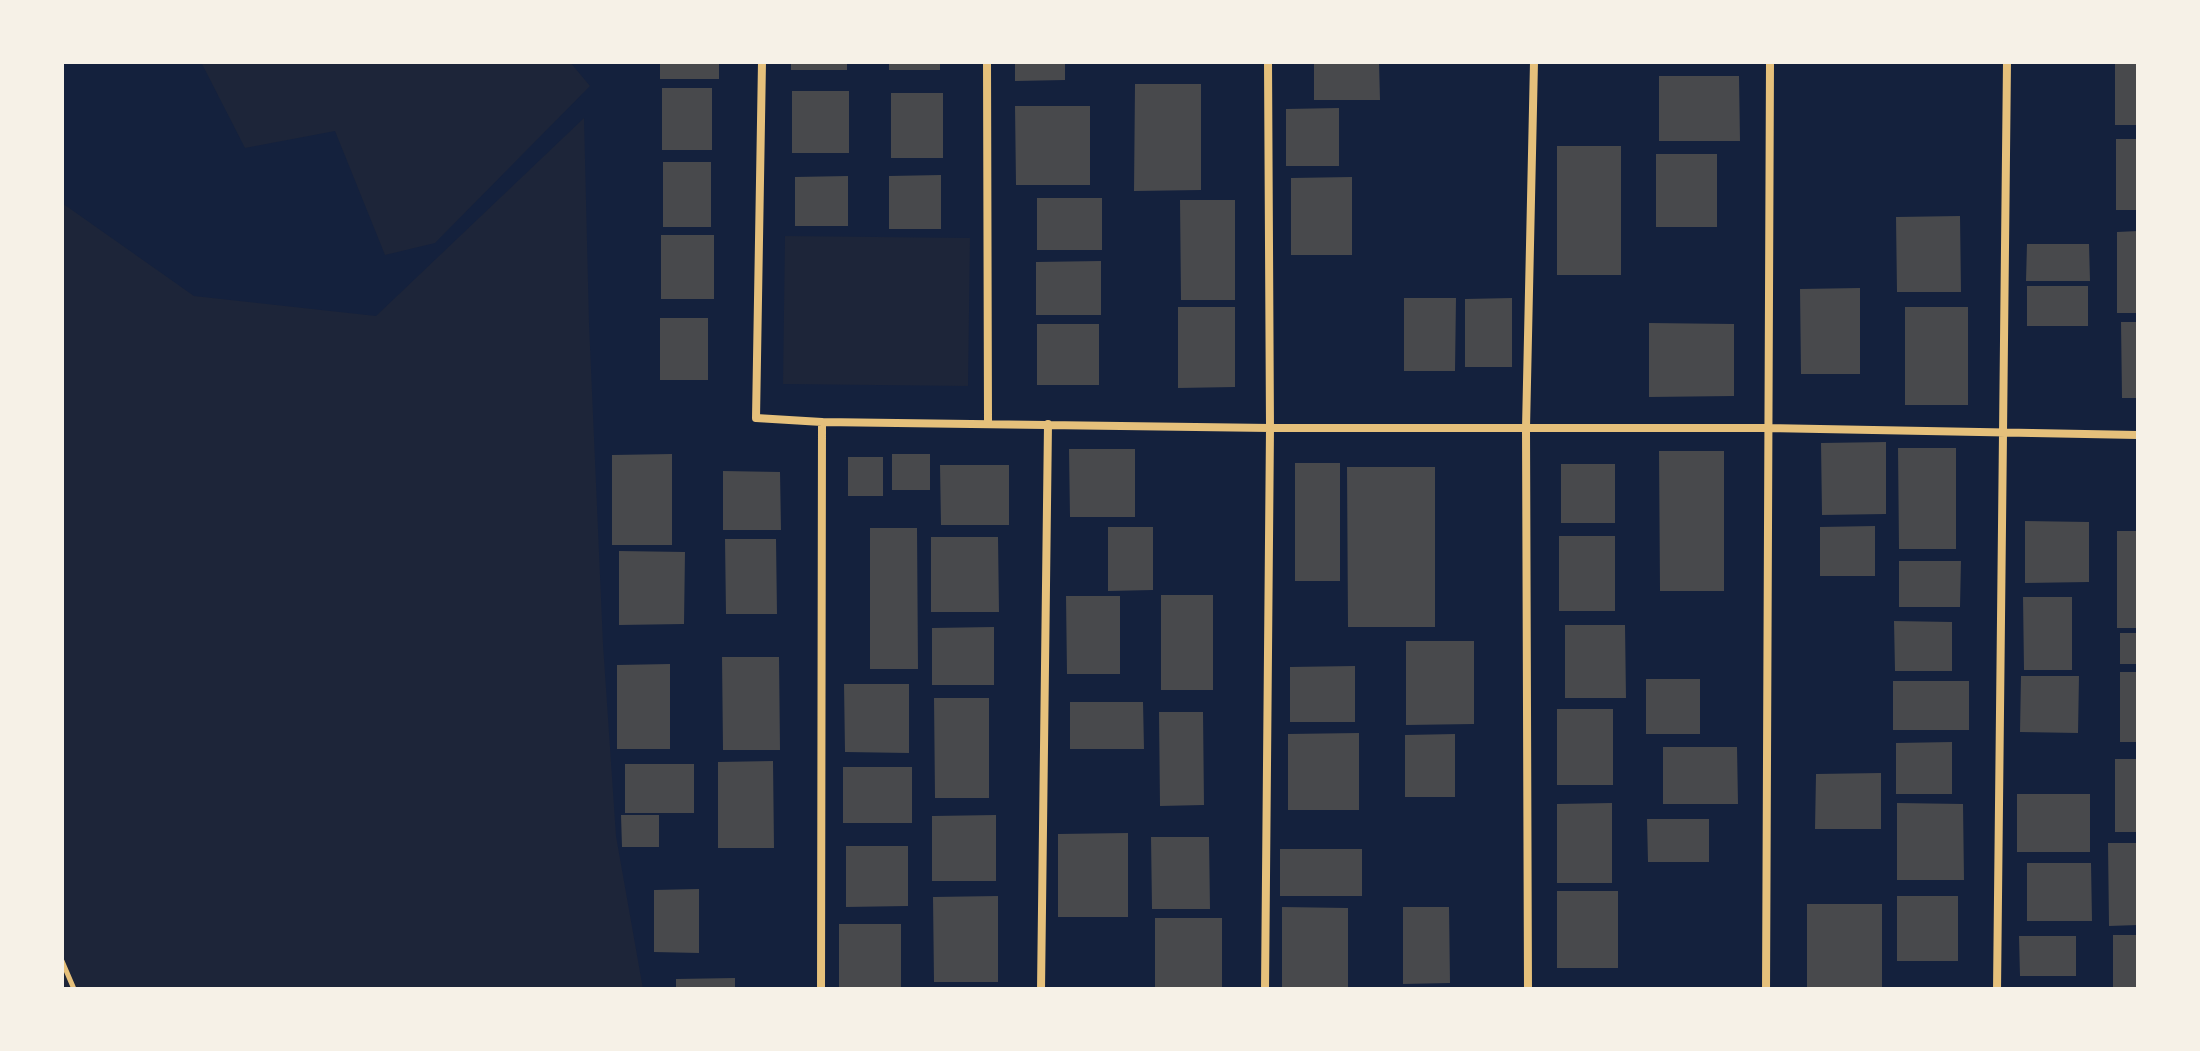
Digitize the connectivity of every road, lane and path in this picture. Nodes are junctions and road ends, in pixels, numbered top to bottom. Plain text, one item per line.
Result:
1 (762, 62) edge
2 (987, 62) edge
3 (1268, 62) edge
4 (1534, 62) edge
5 (1770, 62) edge
6 (2007, 62) edge
7 (822, 422) junction
8 (988, 424) junction
9 (1048, 424) junction
10 (1270, 428) junction
11 (1526, 428) junction
12 (1767, 428) junction
13 (2004, 432) junction
14 (2138, 435) edge
15 (62, 961) edge
16 (74, 989) edge
17 (821, 989) edge
18 (1041, 989) edge
19 (1265, 989) edge
20 (1528, 989) edge
21 (1766, 989) edge
22 (1997, 989) edge

1 - 7 street
2 - 8 street
3 - 10 street
4 - 11 street
5 - 12 street
6 - 13 street
7 - 8 street
7 - 17 street
8 - 9 street
9 - 10 street
9 - 18 street
10 - 11 street
10 - 19 street
11 - 12 street
11 - 20 street
12 - 13 street
12 - 21 street
13 - 14 street
13 - 22 street
15 - 16 path

